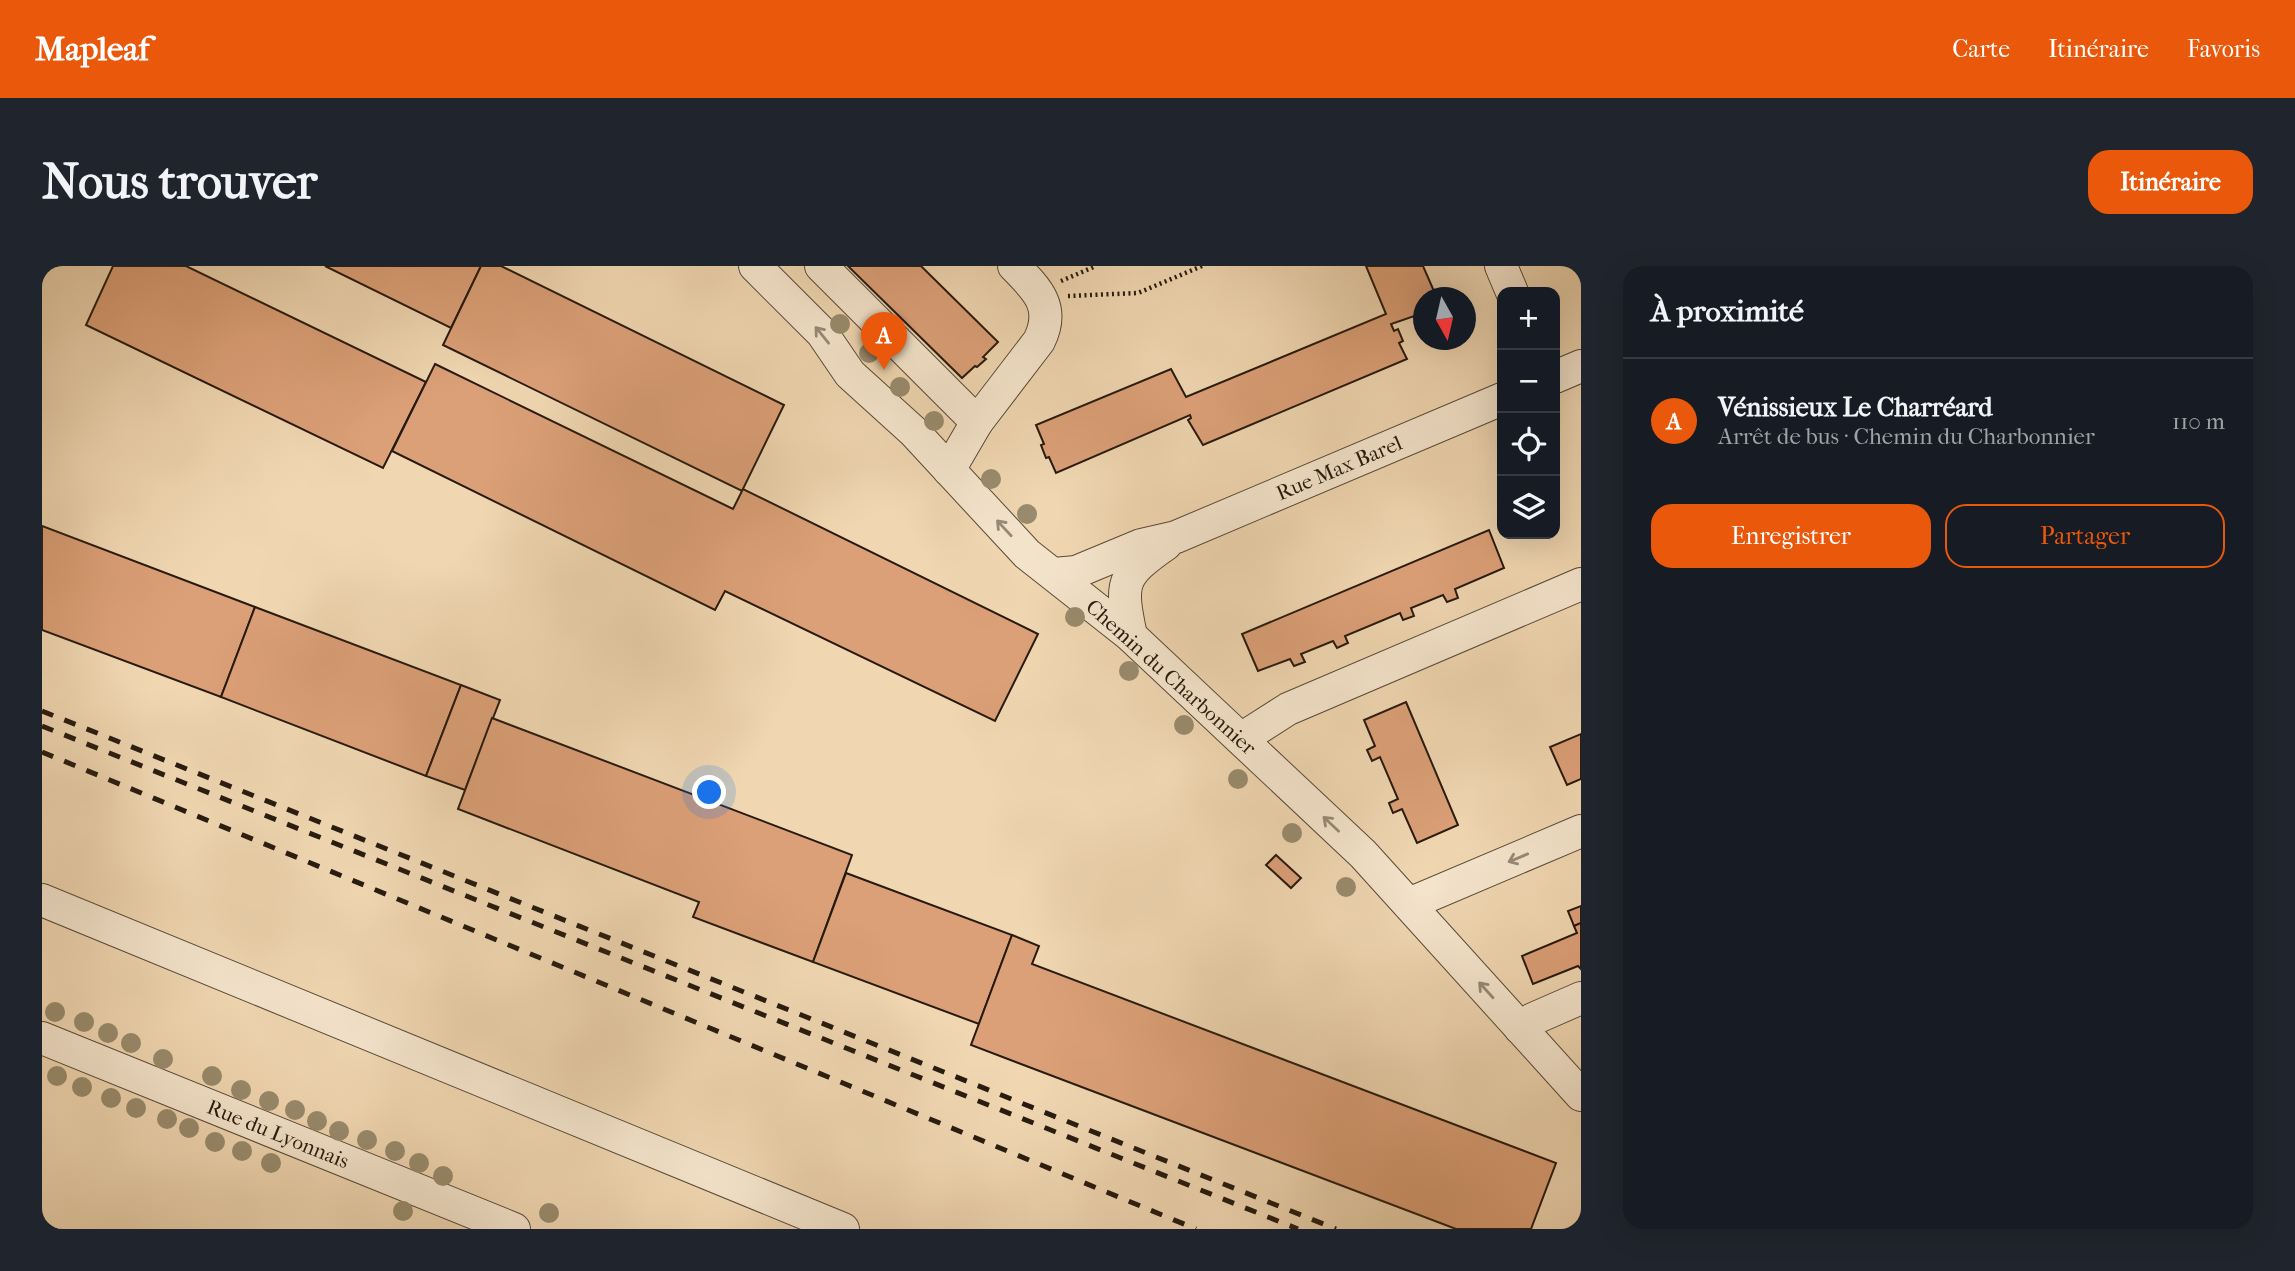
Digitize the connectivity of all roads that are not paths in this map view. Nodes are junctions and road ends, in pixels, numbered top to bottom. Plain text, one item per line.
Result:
1 (755, 266) edge
2 (821, 266) edge
3 (1014, 266) edge
4 (1501, 266) edge
5 (1510, 287) edge
6 (1581, 366) edge
7 (1560, 375) edge
8 (1497, 401) edge
9 (977, 422) junction
10 (950, 470) junction
11 (1176, 537) junction
12 (1054, 574) junction
13 (1581, 584) edge
14 (1131, 636) junction
15 (1241, 739) junction
16 (1581, 831) edge
17 (42, 900) edge
18 (1409, 904) junction
19 (1581, 998) edge
20 (1520, 1028) junction
21 (42, 1038) edge
22 (1581, 1095) edge
23 (514, 1229) edge
24 (843, 1229) edge

10 -> 1 street, Chemin du Charbonnier
2 - 9 street
3 - 9 street
4 - 5 street
6 - 7 street
8 - 11 street, Rue Max Barel
9 - 10 street
12 -> 10 street, Chemin du Charbonnier
11 - 12 street, Rue Max Barel
11 - 14 street, Rue Max Barel
12 - 14 street, Chemin du Charbonnier
13 - 15 street
14 - 15 street, Chemin du Charbonnier
18 -> 15 street, Chemin du Charbonnier
16 -> 18 street
17 - 24 street
20 -> 18 street, Chemin du Charbonnier
19 - 20 street
20 - 22 street, Chemin du Charbonnier
21 - 23 street, Rue du Lyonnais

